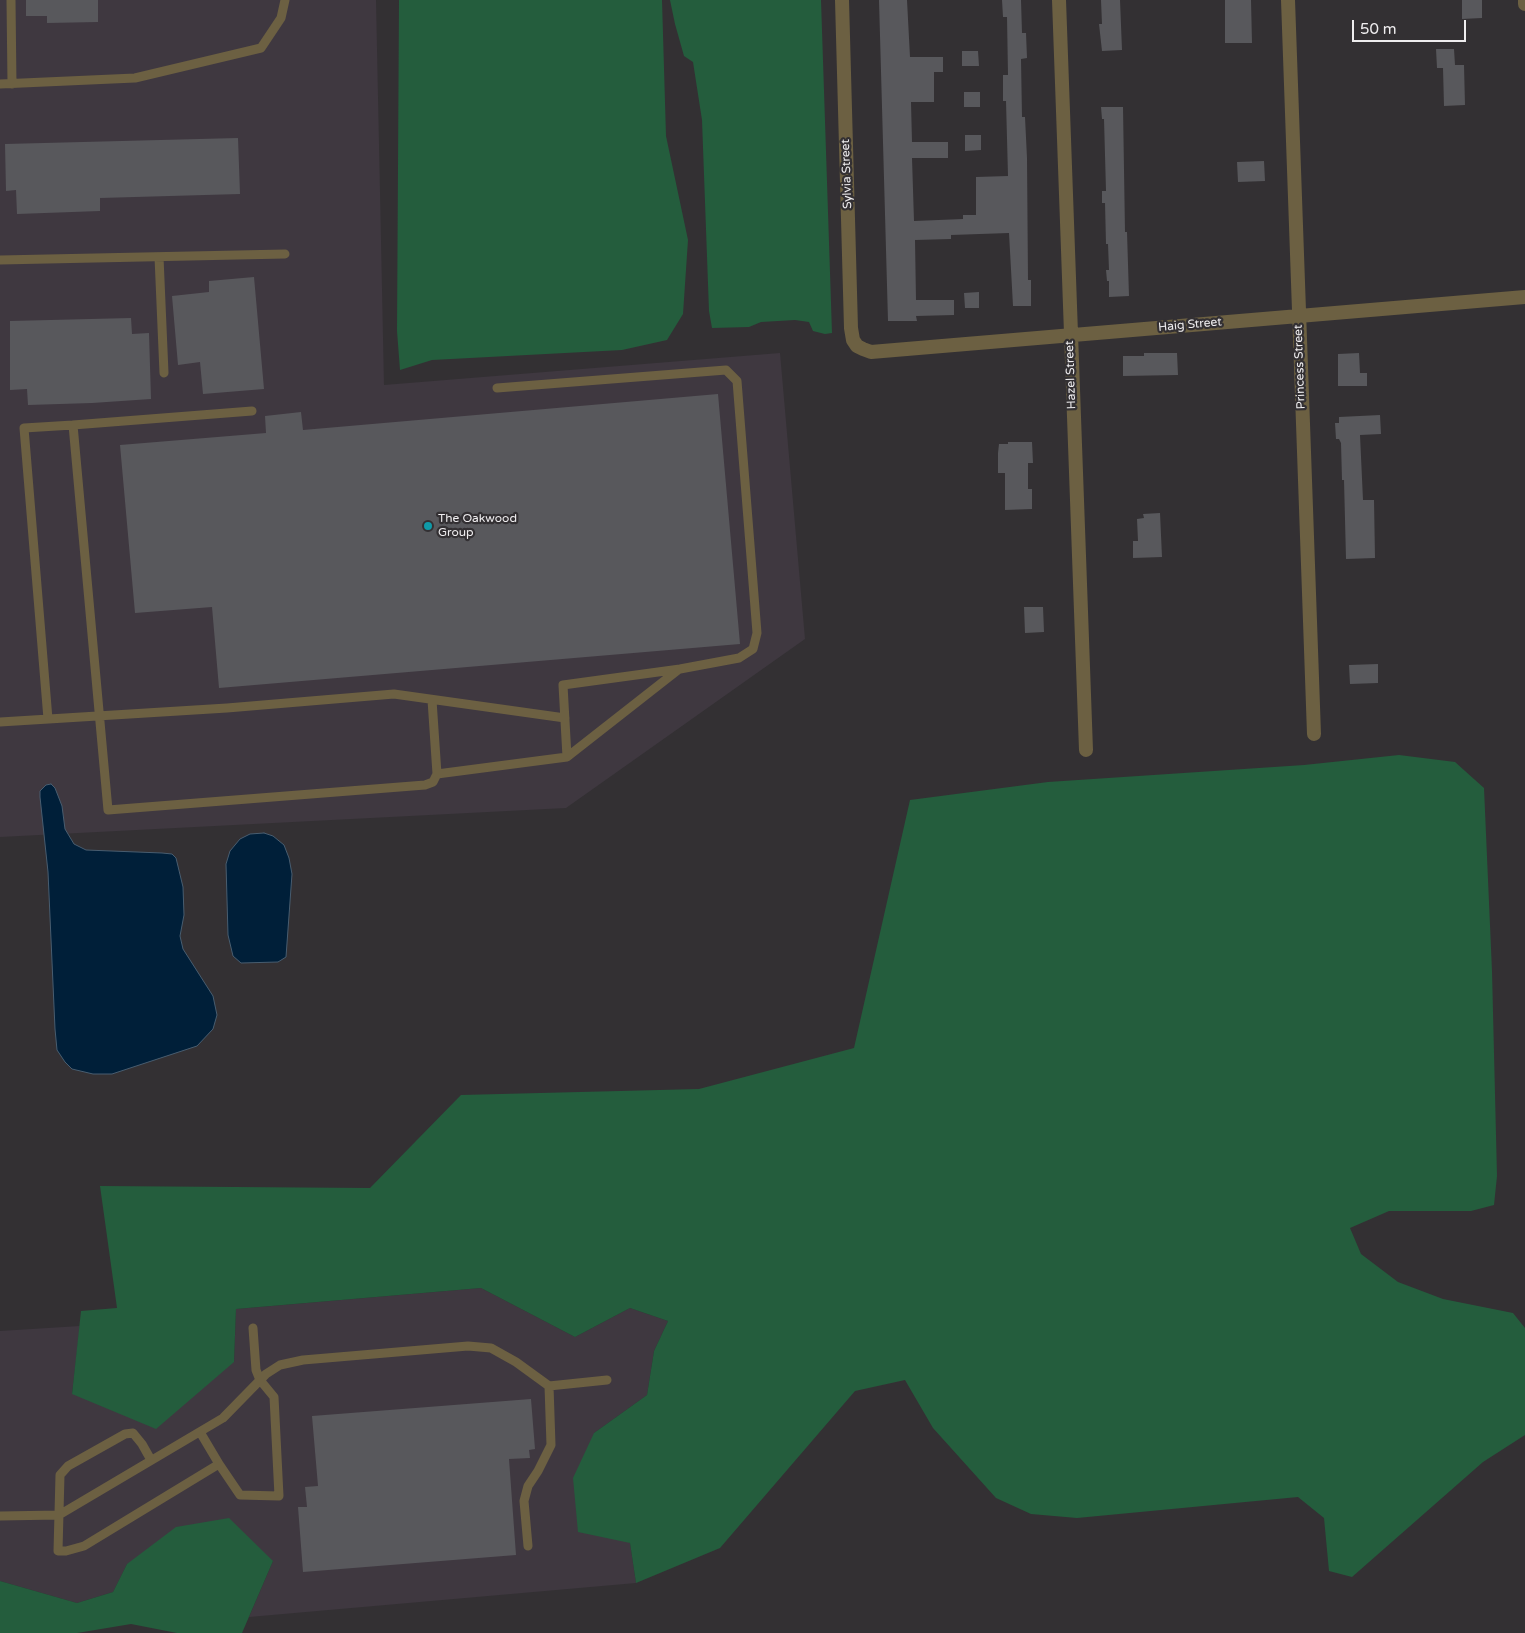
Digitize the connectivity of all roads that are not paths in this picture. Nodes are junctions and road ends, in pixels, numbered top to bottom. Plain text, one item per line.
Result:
1 (11, 0) edge
2 (285, 0) edge
3 (842, 0) edge
4 (1059, 0) edge
5 (1288, 0) edge
6 (1525, 0) edge
7 (1525, 4) edge
8 (0, 84) edge
9 (12, 84) junction
10 (286, 254) dead end
11 (159, 256) junction
12 (0, 260) edge
13 (1525, 298) edge
14 (1298, 315) junction
15 (1070, 336) junction
16 (857, 346) joint
17 (164, 372) dead end
18 (497, 388) dead end
19 (252, 411) dead end
20 (73, 425) junction
21 (680, 669) junction
22 (432, 700) junction
23 (100, 716) junction
24 (565, 718) junction
25 (48, 719) junction
26 (0, 722) edge
27 (1314, 734) dead end
28 (1086, 750) dead end
29 (567, 757) junction
30 (437, 774) junction
31 (253, 1328) dead end
32 (260, 1380) junction
33 (607, 1380) dead end
34 (549, 1386) junction
35 (200, 1432) junction
36 (152, 1460) junction
37 (219, 1464) junction
38 (59, 1515) junction
39 (0, 1516) edge
40 (528, 1546) dead end

1 - 9 lane
2 - 9 lane
3 - 16 street, Sylvia Street
4 - 15 street, Hazel Street
5 - 14 street, Princess Street
6 - 7 street
8 - 9 lane
10 - 11 lane
11 - 12 lane
11 - 17 lane
13 - 14 street, Haig Street
14 - 15 street, Haig Street
14 - 27 street, Princess Street
15 - 16 street, Haig Street
15 - 28 street, Hazel Street
18 - 21 lane
19 - 20 lane
20 - 23 lane
20 - 25 lane
21 - 24 lane
21 - 29 lane
22 - 23 lane
22 - 24 lane
22 - 30 lane
23 - 25 lane
23 - 30 lane
24 - 29 lane
25 - 26 lane
29 - 30 lane
31 - 32 lane
32 - 34 lane
32 - 35 lane
32 - 37 lane
33 - 34 lane
34 - 40 lane
35 - 36 lane
35 - 37 lane
36 - 38 lane
36 - 38 lane
37 - 38 lane
38 - 39 lane

